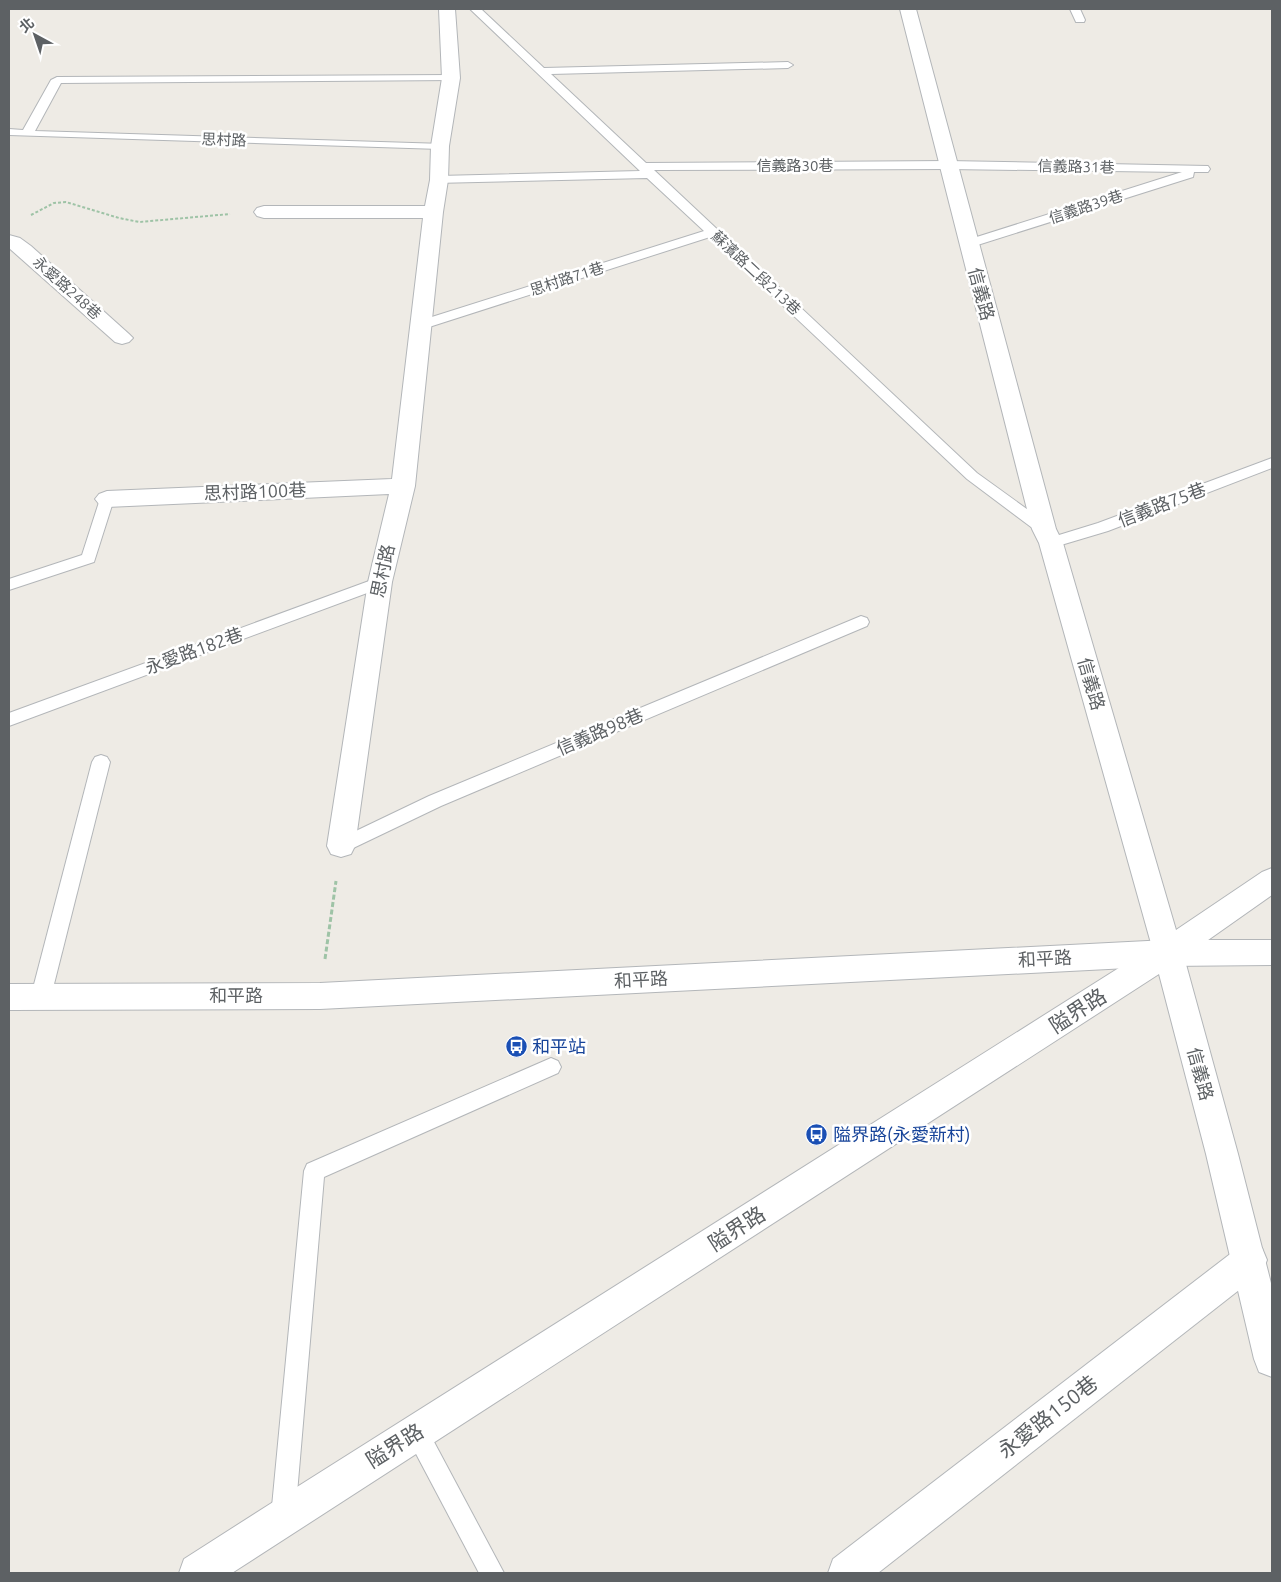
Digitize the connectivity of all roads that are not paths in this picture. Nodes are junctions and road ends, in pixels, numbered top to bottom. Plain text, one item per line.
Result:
1 (447, 9) edge
2 (475, 9) edge
3 (908, 9) edge
4 (1075, 9) edge
5 (1080, 20) dead end
6 (788, 65) dead end
7 (541, 71) junction
8 (451, 78) junction
9 (9, 132) edge
10 (27, 134) junction
11 (440, 146) junction
12 (948, 165) junction
13 (1204, 169) joint
14 (645, 171) junction
15 (439, 180) junction
16 (264, 212) road end
17 (433, 212) junction
18 (713, 232) junction
19 (9, 241) edge
20 (968, 244) junction
21 (422, 325) junction
22 (122, 338) dead end
23 (1272, 463) edge
24 (403, 486) junction
25 (107, 498) joint
26 (1048, 536) junction
27 (380, 582) junction
28 (9, 585) edge
29 (861, 622) dead end
30 (9, 720) edge
31 (101, 762) dead end
32 (341, 846) joint
33 (1272, 880) edge
34 (1168, 953) junction
35 (1272, 953) edge
36 (41, 996) junction
37 (9, 997) edge
38 (551, 1067) dead end
39 (1250, 1260) junction
40 (1272, 1360) edge
41 (417, 1433) junction
42 (283, 1517) junction
43 (198, 1573) edge
44 (492, 1573) edge
45 (847, 1573) edge

1 - 8 street, 思村路
2 - 7 lane, 蘇濱路二段213巷
3 - 12 street, 信義路
4 - 5 lane
6 - 7 lane
7 - 14 lane, 蘇濱路二段213巷
8 - 10 lane
8 - 11 street, 思村路
9 - 10 lane, 思村路
10 - 11 lane, 思村路
11 - 15 street, 思村路
12 - 13 lane, 信義路31巷
12 - 14 lane, 信義路30巷
12 - 20 street, 信義路
13 - 20 lane, 信義路39巷
14 - 15 lane, 信義路30巷
14 - 18 lane, 蘇濱路二段213巷
15 - 17 street, 思村路
16 - 17 street
17 - 21 street, 思村路
18 - 21 lane, 思村路71巷
18 - 26 lane, 蘇濱路二段213巷
19 - 22 street, 永愛路248巷
20 - 26 street, 信義路
21 - 24 street, 思村路
23 - 26 lane, 信義路75巷
24 - 25 street, 思村路100巷
24 - 27 street, 思村路
25 - 28 lane
26 - 34 street, 信義路
27 - 30 lane, 永愛路182巷
27 - 32 street, 思村路
29 - 32 lane, 信義路98巷
31 - 36 lane
33 - 34 street, 隘界路
34 - 35 street, 和平路
34 - 36 street, 和平路
34 - 39 street, 信義路
34 - 41 street, 隘界路
36 - 37 street, 和平路
38 - 42 lane
39 - 40 street, 信義路
39 - 45 street, 永愛路150巷
41 - 42 street, 隘界路
41 - 44 lane
42 - 43 street, 隘界路

